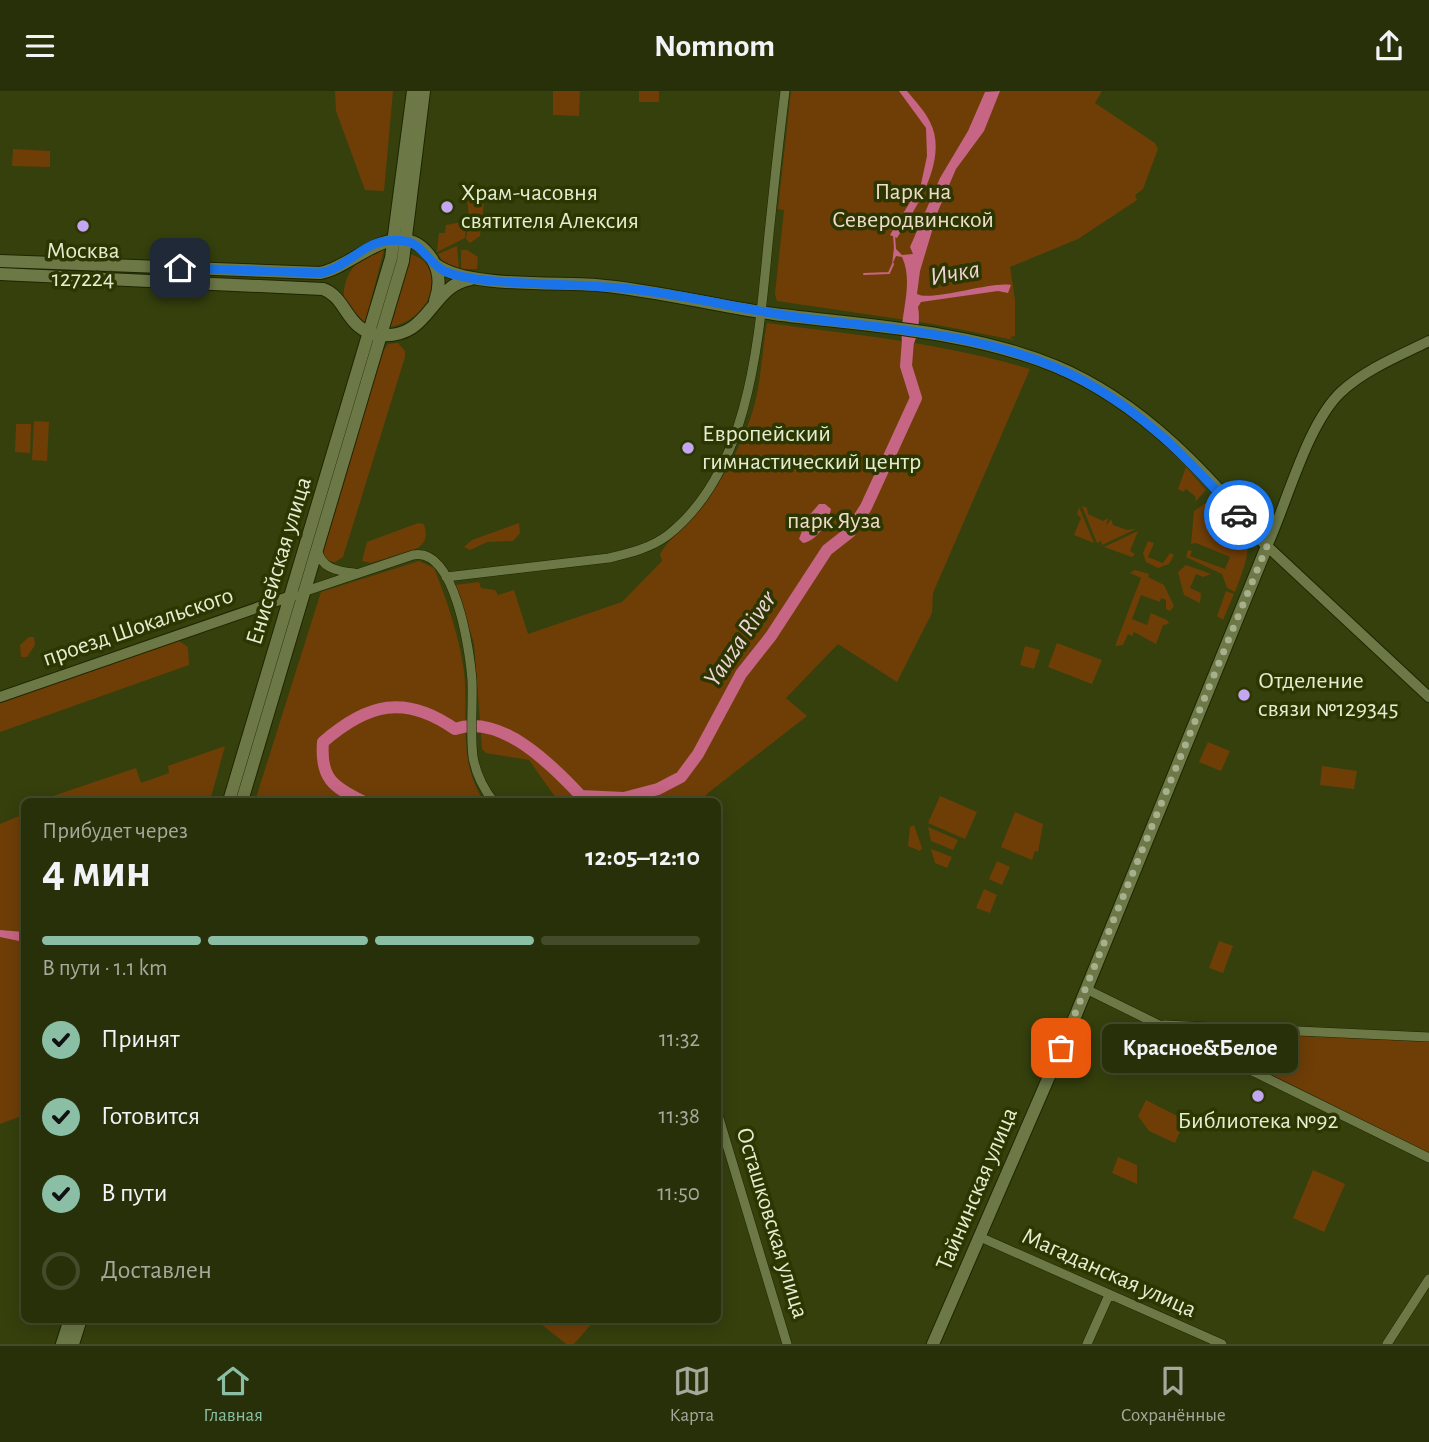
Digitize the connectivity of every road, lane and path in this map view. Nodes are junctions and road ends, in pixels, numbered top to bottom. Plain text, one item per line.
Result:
1 (413, 91) edge
2 (424, 91) edge
3 (785, 91) edge
4 (401, 242) junction
5 (0, 261) edge
6 (435, 264) junction
7 (19, 268) junction
8 (0, 274) edge
9 (199, 276) junction
10 (475, 279) junction
11 (433, 308) junction
12 (762, 312) junction
13 (376, 334) junction
14 (1429, 341) edge
15 (325, 502) junction
16 (1267, 546) junction
17 (317, 549) junction
18 (356, 574) junction
19 (446, 577) junction
20 (294, 580) junction
21 (303, 591) junction
22 (289, 597) junction
23 (0, 697) edge
24 (1429, 697) edge
25 (230, 798) edge
26 (243, 798) edge
27 (491, 798) edge
28 (1086, 989) junction
29 (1159, 1024) junction
30 (1429, 1037) edge
31 (721, 1125) edge
32 (1429, 1158) edge
33 (980, 1237) junction
34 (1429, 1279) edge
35 (1109, 1294) junction
36 (69, 1323) edge
37 (80, 1323) edge
38 (62, 1344) edge
39 (73, 1344) edge
40 (787, 1344) edge
41 (933, 1344) edge
42 (1087, 1344) edge
43 (1222, 1344) edge
44 (1387, 1344) edge

1 - 4 main road
2 - 4 main road
3 - 12 street
4 - 6 main road
4 - 9 main road
4 - 13 main road
5 - 7 main road
6 - 10 main road
6 - 11 main road
7 - 8 main road
7 - 9 main road
9 - 13 main road
10 - 11 main road
10 - 12 main road
11 - 13 main road
12 - 16 main road
12 - 19 street
13 - 15 main road, Енисейская улица
14 - 16 street
15 - 17 main road, Енисейская улица
15 - 20 main road, Енисейская улица
16 - 24 street
16 - 28 main road, Тайнинская улица
17 - 18 street
17 - 21 main road, Енисейская улица
18 - 19 street
18 - 21 street
19 - 27 street
20 - 21 street
20 - 22 main road, Енисейская улица
21 - 22 street
21 - 26 main road, Енисейская улица
22 - 23 street, проезд Шокальского
22 - 25 main road, Енисейская улица
28 - 29 street
28 - 33 main road, Тайнинская улица
29 - 30 street
29 - 32 street
31 - 40 street, Осташковская улица
33 - 35 street, Магаданская улица
33 - 41 main road, Тайнинская улица
34 - 44 street
35 - 42 street
35 - 43 street, Магаданская улица
36 - 38 main road
37 - 39 main road

